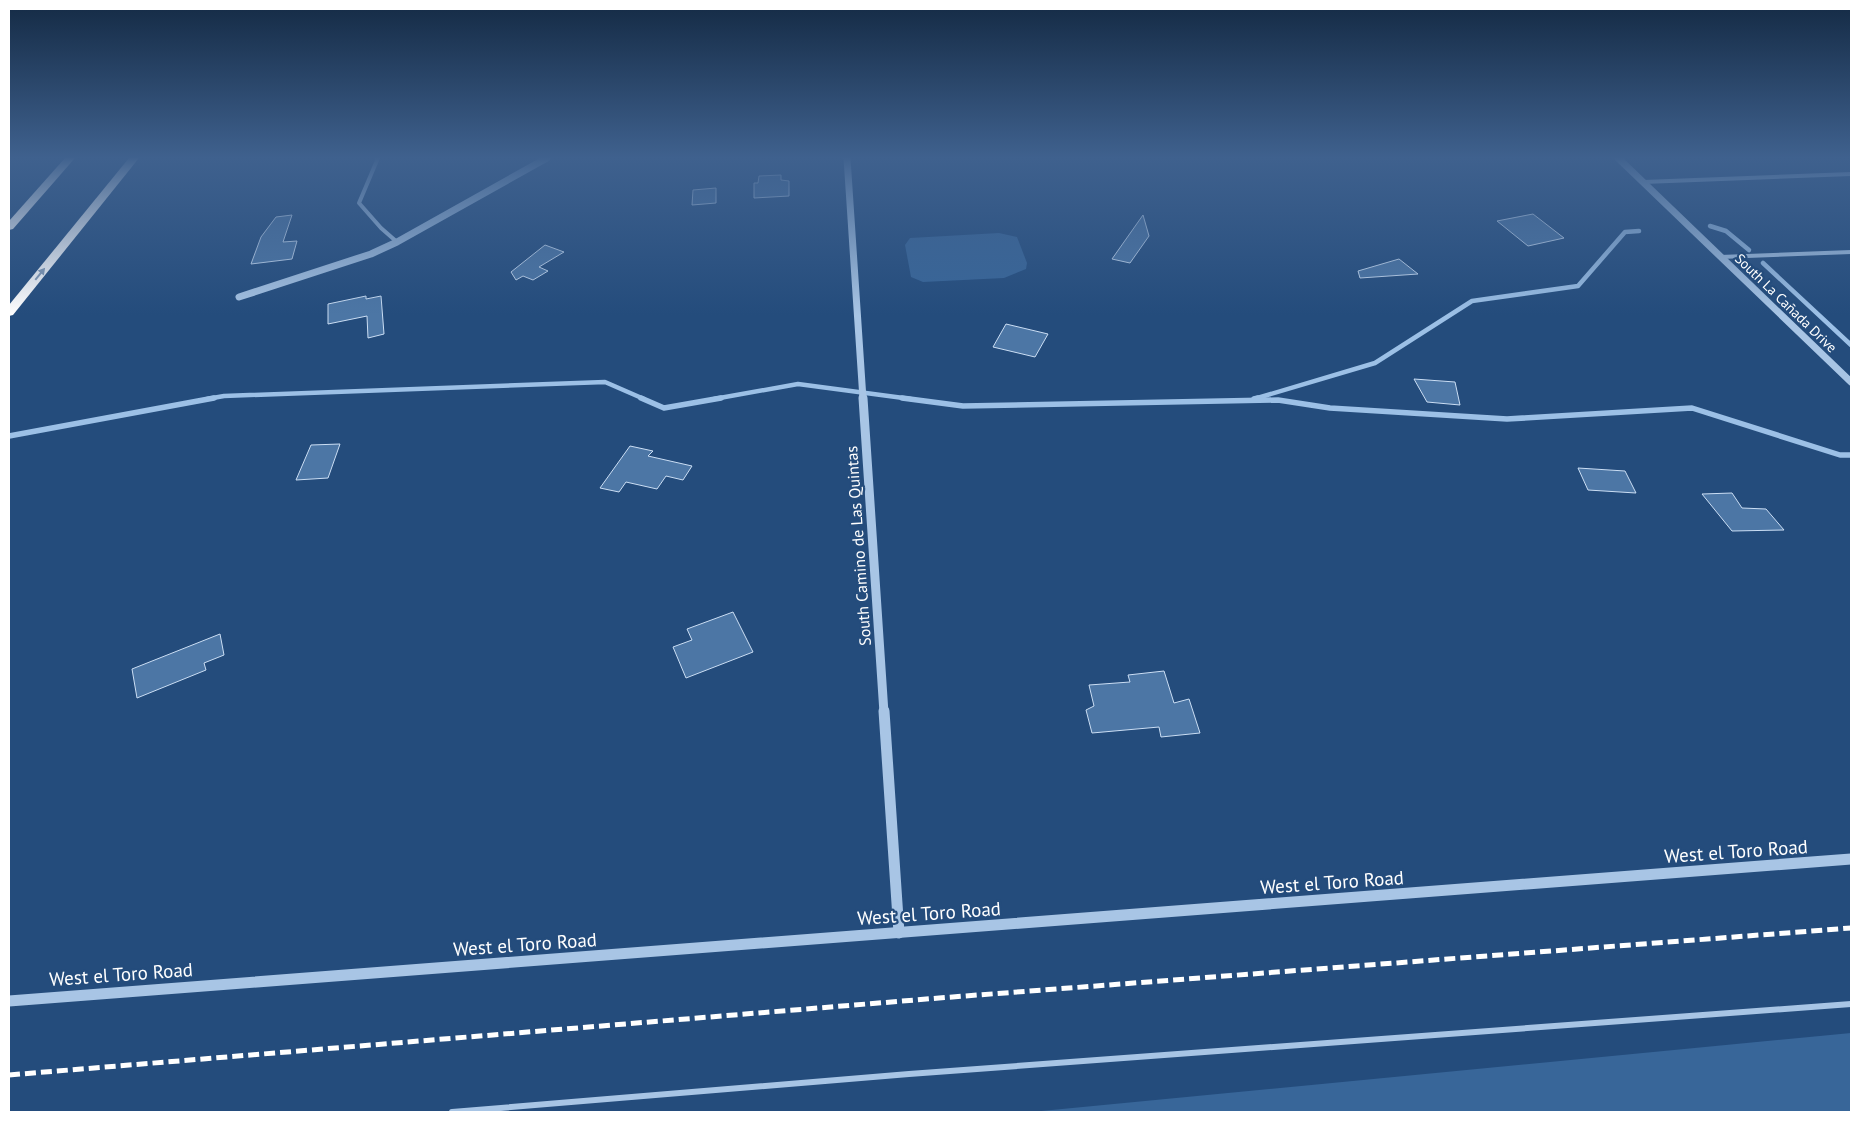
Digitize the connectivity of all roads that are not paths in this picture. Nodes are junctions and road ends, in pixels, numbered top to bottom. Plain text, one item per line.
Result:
1 (23, 210) edge
2 (92, 210) edge
3 (366, 210) edge
4 (454, 210) edge
5 (851, 210) edge
6 (1672, 210) edge
7 (9, 226) edge
8 (397, 242) junction
9 (1851, 252) edge
10 (1720, 257) junction
11 (239, 297) dead end
12 (9, 312) edge
13 (1851, 382) edge
14 (1851, 859) edge
15 (899, 932) junction
16 (9, 1001) edge
17 (1851, 1004) edge
18 (452, 1112) edge

1 - 7 highway
12 -> 2 highway
3 - 8 street
4 - 8 street
5 - 15 street, South Camino de Las Quintas
6 - 10 street, South La Cañada Drive
8 - 11 street
9 - 10 street
10 - 13 street, South La Cañada Drive
14 - 15 street, West el Toro Road
15 - 16 street, West el Toro Road
17 - 18 street

